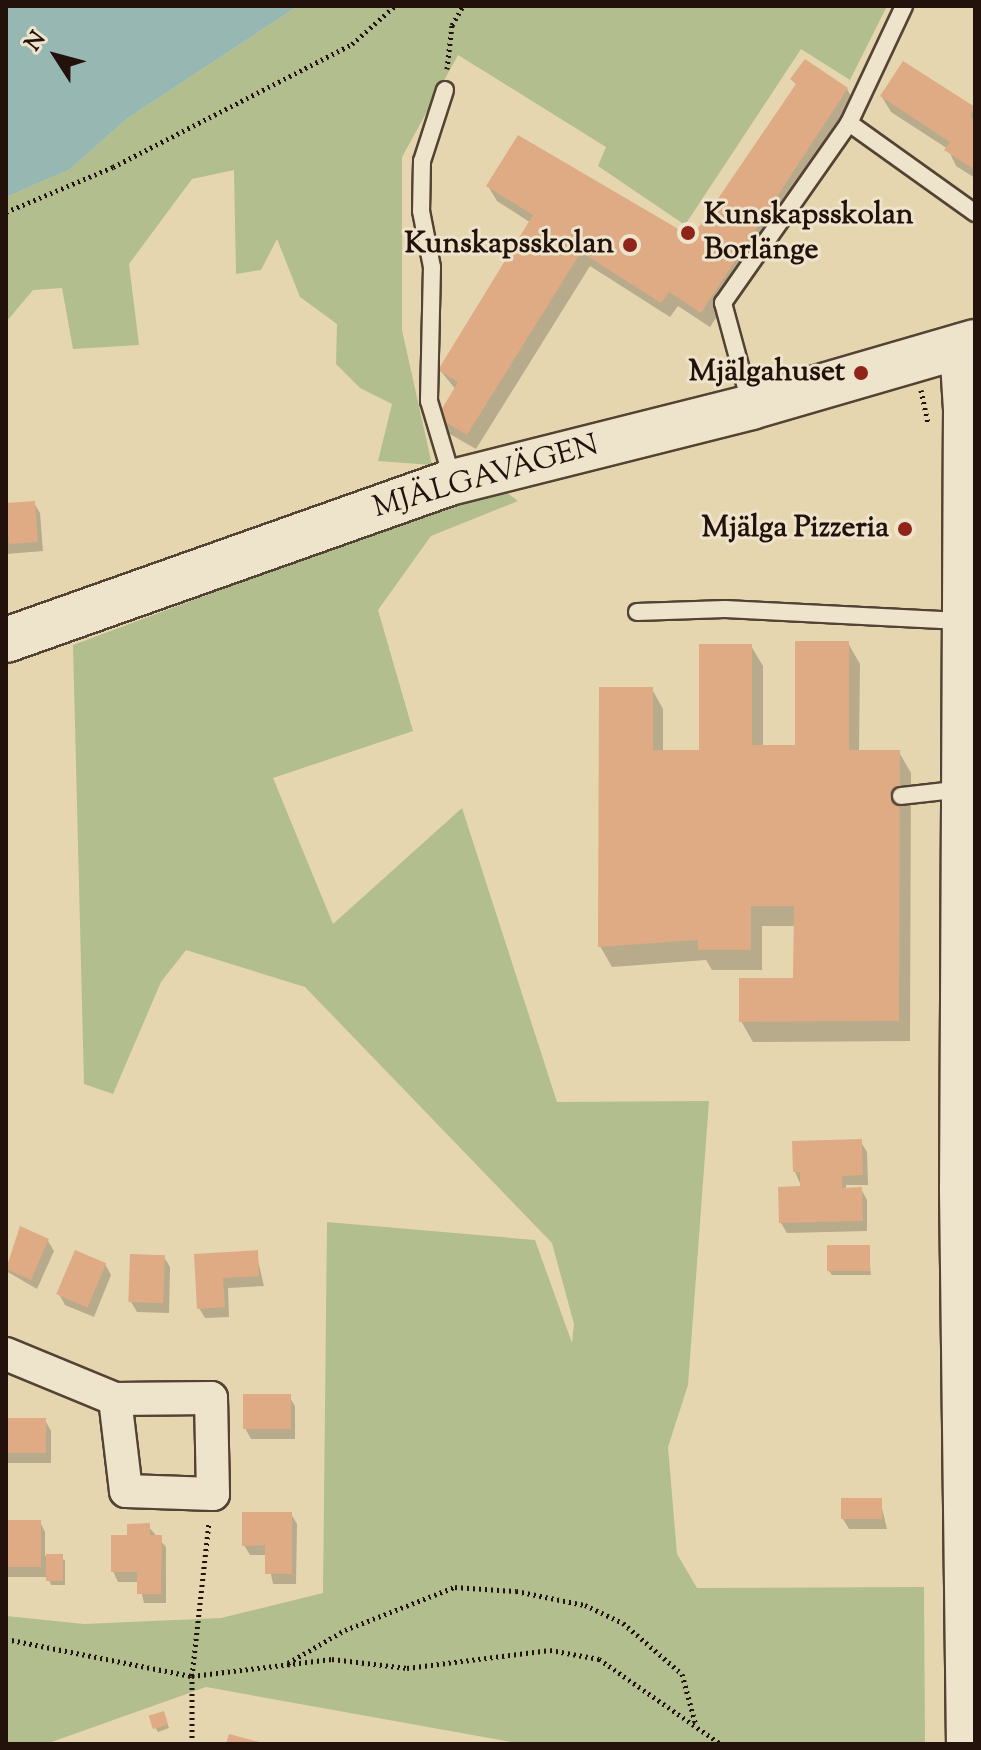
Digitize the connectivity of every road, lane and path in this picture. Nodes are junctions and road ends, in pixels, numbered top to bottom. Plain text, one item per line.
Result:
1 (395, 6) edge
2 (463, 6) edge
3 (904, 6) edge
4 (445, 90) joint
5 (849, 123) junction
6 (6, 212) edge
7 (975, 213) edge
8 (968, 344) edge
9 (751, 407) junction
10 (453, 482) junction
11 (637, 612) dead end
12 (963, 621) junction
13 (6, 640) edge
14 (968, 789) edge
15 (901, 796) dead end
16 (968, 1188) edge
17 (6, 1354) edge
18 (115, 1399) junction
19 (213, 1494) junction
20 (971, 1586) edge
21 (6, 1639) edge
22 (284, 1665) junction
23 (192, 1676) junction
24 (695, 1722) junction
25 (192, 1744) edge
26 (721, 1744) edge
27 (969, 1744) edge

1 - 6 path
2 - 4 path
3 - 5 lane
4 - 10 lane
5 - 7 lane
5 - 9 lane
8 - 9 street, MJÄLGAVÄGEN
8 - 12 street
9 - 10 street, MJÄLGAVÄGEN
10 - 13 street, MJÄLGAVÄGEN
11 - 12 lane
12 - 14 street
14 - 15 lane
14 - 16 street
16 - 20 street
17 - 18 street
18 - 19 street
18 - 19 street
19 - 23 path
20 - 27 street
21 - 23 path
22 - 23 path
22 - 24 path
22 - 24 path
23 - 25 path
24 - 26 path

